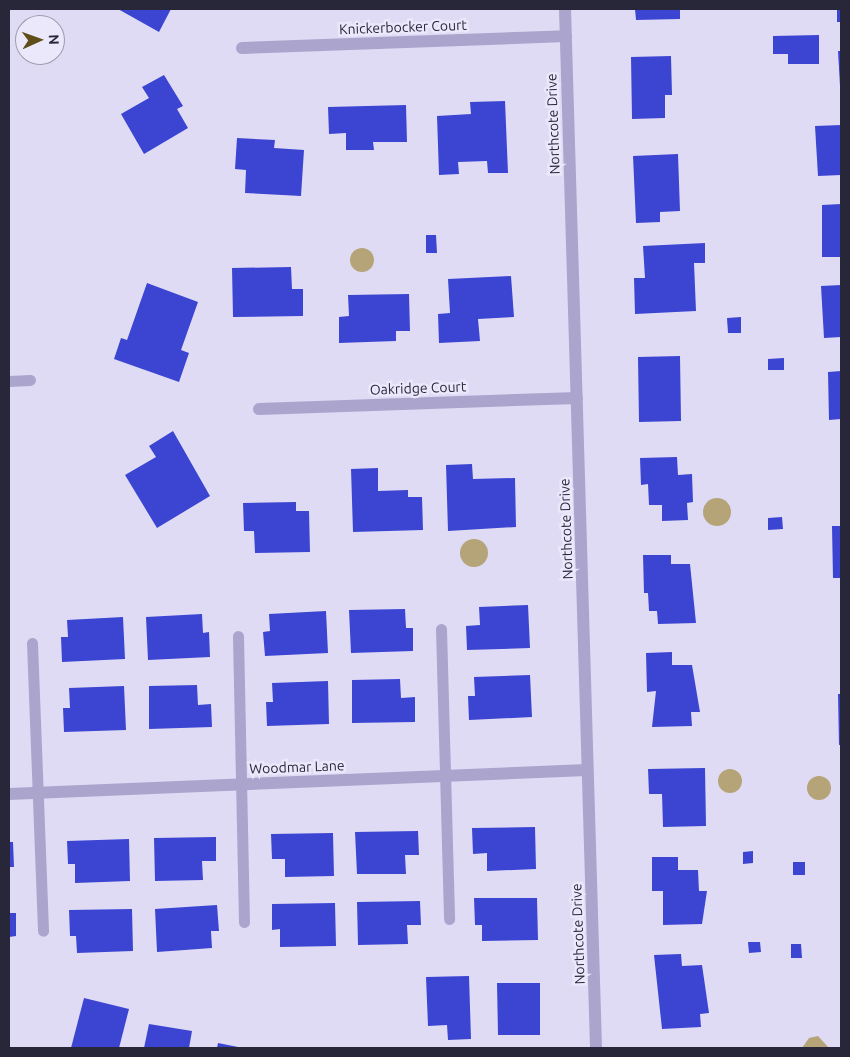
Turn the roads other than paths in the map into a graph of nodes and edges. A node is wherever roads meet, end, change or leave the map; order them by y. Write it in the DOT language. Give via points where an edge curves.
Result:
graph roads {
  1 [pos="565,9"];
  2 [pos="566,36"];
  3 [pos="242,48"];
  4 [pos="30,380"];
  5 [pos="9,381"];
  6 [pos="577,398"];
  7 [pos="259,409"];
  8 [pos="440,628"];
  9 [pos="238,636"];
  10 [pos="32,643"];
  11 [pos="587,770"];
  12 [pos="446,776"];
  13 [pos="242,785"];
  14 [pos="37,793"];
  15 [pos="9,794"];
  16 [pos="449,919"];
  17 [pos="244,922"];
  18 [pos="43,931"];
  19 [pos="596,1048"];
  1 -- 2 [label="street, Northcote Drive"];
  2 -- 3 [label="street, Knickerbocker Court"];
  2 -- 6 [label="street, Northcote Drive"];
  4 -- 5 [label="lane"];
  6 -- 7 [label="street, Oakridge Court"];
  6 -- 11 [label="street, Northcote Drive"];
  8 -- 12 [label="lane"];
  9 -- 13 [label="lane"];
  10 -- 14 [label="lane"];
  11 -- 12 [label="street, Woodmar Lane"];
  11 -- 19 [label="street, Northcote Drive"];
  12 -- 13 [label="street, Woodmar Lane"];
  12 -- 16 [label="lane"];
  13 -- 14 [label="street, Woodmar Lane"];
  13 -- 17 [label="lane"];
  14 -- 15 [label="street, Woodmar Lane"];
  14 -- 18 [label="lane"];
}
